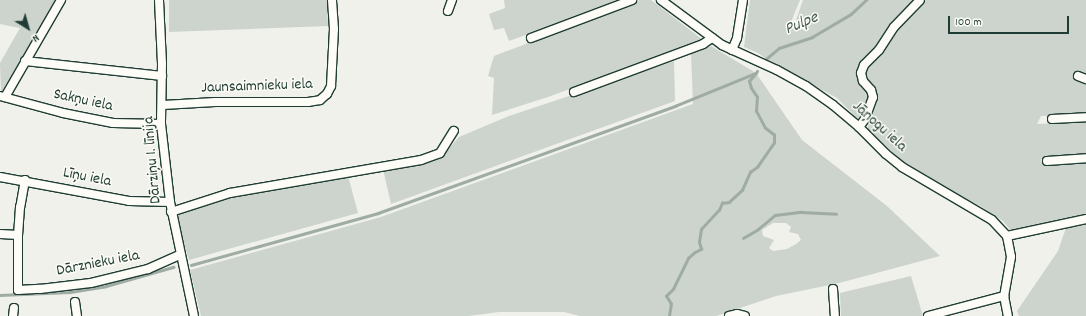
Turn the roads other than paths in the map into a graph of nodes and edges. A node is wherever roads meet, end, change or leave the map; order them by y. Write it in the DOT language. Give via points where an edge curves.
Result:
graph roads {
  1 [pos="60,0"];
  2 [pos="159,0"];
  3 [pos="332,0"];
  4 [pos="452,0"];
  5 [pos="632,0"];
  6 [pos="662,0"];
  7 [pos="743,0"];
  8 [pos="920,0"];
  9 [pos="448,11"];
  10 [pos="530,38"];
  11 [pos="712,38"];
  12 [pos="732,50"];
  13 [pos="25,61"];
  14 [pos="162,76"];
  15 [pos="574,92"];
  16 [pos="2,97"];
  17 [pos="163,105"];
  18 [pos="1086,117"];
  19 [pos="1052,118"];
  20 [pos="161,124"];
  21 [pos="859,127"];
  22 [pos="454,131"];
  23 [pos="1086,158"];
  24 [pos="1047,161"];
  25 [pos="0,177"];
  26 [pos="24,180"];
  27 [pos="170,202"];
  28 [pos="171,212"];
  29 [pos="1086,219"];
  30 [pos="0,234"];
  31 [pos="18,235"];
  32 [pos="1007,236"];
  33 [pos="180,254"];
  34 [pos="833,289"];
  35 [pos="1004,296"];
  36 [pos="75,302"];
  37 [pos="744,315"];
  38 [pos="77,316"];
  39 [pos="194,316"];
  40 [pos="730,316"];
  41 [pos="835,316"];
  42 [pos="928,316"];
  43 [pos="1008,316"];
  1 -- 13 [label="street"];
  2 -- 14 [label="street, Dārziņu 1. līnija"];
  3 -- 17 [label="street, Jaunsaimnieku iela" via="332,86 320,100"];
  4 -- 9 [label="street"];
  5 -- 10 [label="street"];
  6 -- 11 [label="street, Jāņogu iela"];
  7 -- 12 [label="street" via="737,38"];
  8 -- 21 [label="street" via="894,27 879,50 864,65 861,73 863,81 871,90 873,97 866,119"];
  11 -- 12 [label="street, Jāņogu iela"];
  11 -- 15 [label="street" via="703,44"];
  12 -- 21 [label="street, Jāņogu iela" via="796,81 833,105"];
  13 -- 14 [label="street"];
  13 -- 16 [label="street"];
  14 -- 17 [label="street, Dārziņu 1. līnija"];
  16 -- 20 [label="street, Sakņu iela" via="113,122"];
  17 -- 20 [label="street, Dārziņu 1. līnija"];
  18 -- 19 [label="street"];
  20 -- 27 [label="street, Dārziņu 1. līnija"];
  21 -- 32 [label="street, Jāņogu iela" via="902,167 992,220"];
  22 -- 28 [label="street" via="440,153 420,160 230,193"];
  23 -- 24 [label="street"];
  25 -- 26 [label="street, Līņu iela"];
  26 -- 27 [label="street, Līņu iela" via="129,201"];
  26 -- 31 [label="street"];
  27 -- 28 [label="street, Dārziņu 1. līnija"];
  28 -- 33 [label="street, Dārziņu 1. līnija"];
  29 -- 32 [label="street"];
  30 -- 31 [label="street"];
  31 -- 33 [label="street, Dārznieku iela" via="18,290 91,283 148,269"];
  32 -- 35 [label="street" via="1010,256"];
  33 -- 39 [label="street, Dārziņu 1. līnija"];
  34 -- 41 [label="street"];
  35 -- 42 [label="street"];
  35 -- 43 [label="street"];
  36 -- 38 [label="street"];
  37 -- 40 [label="street"];
}
